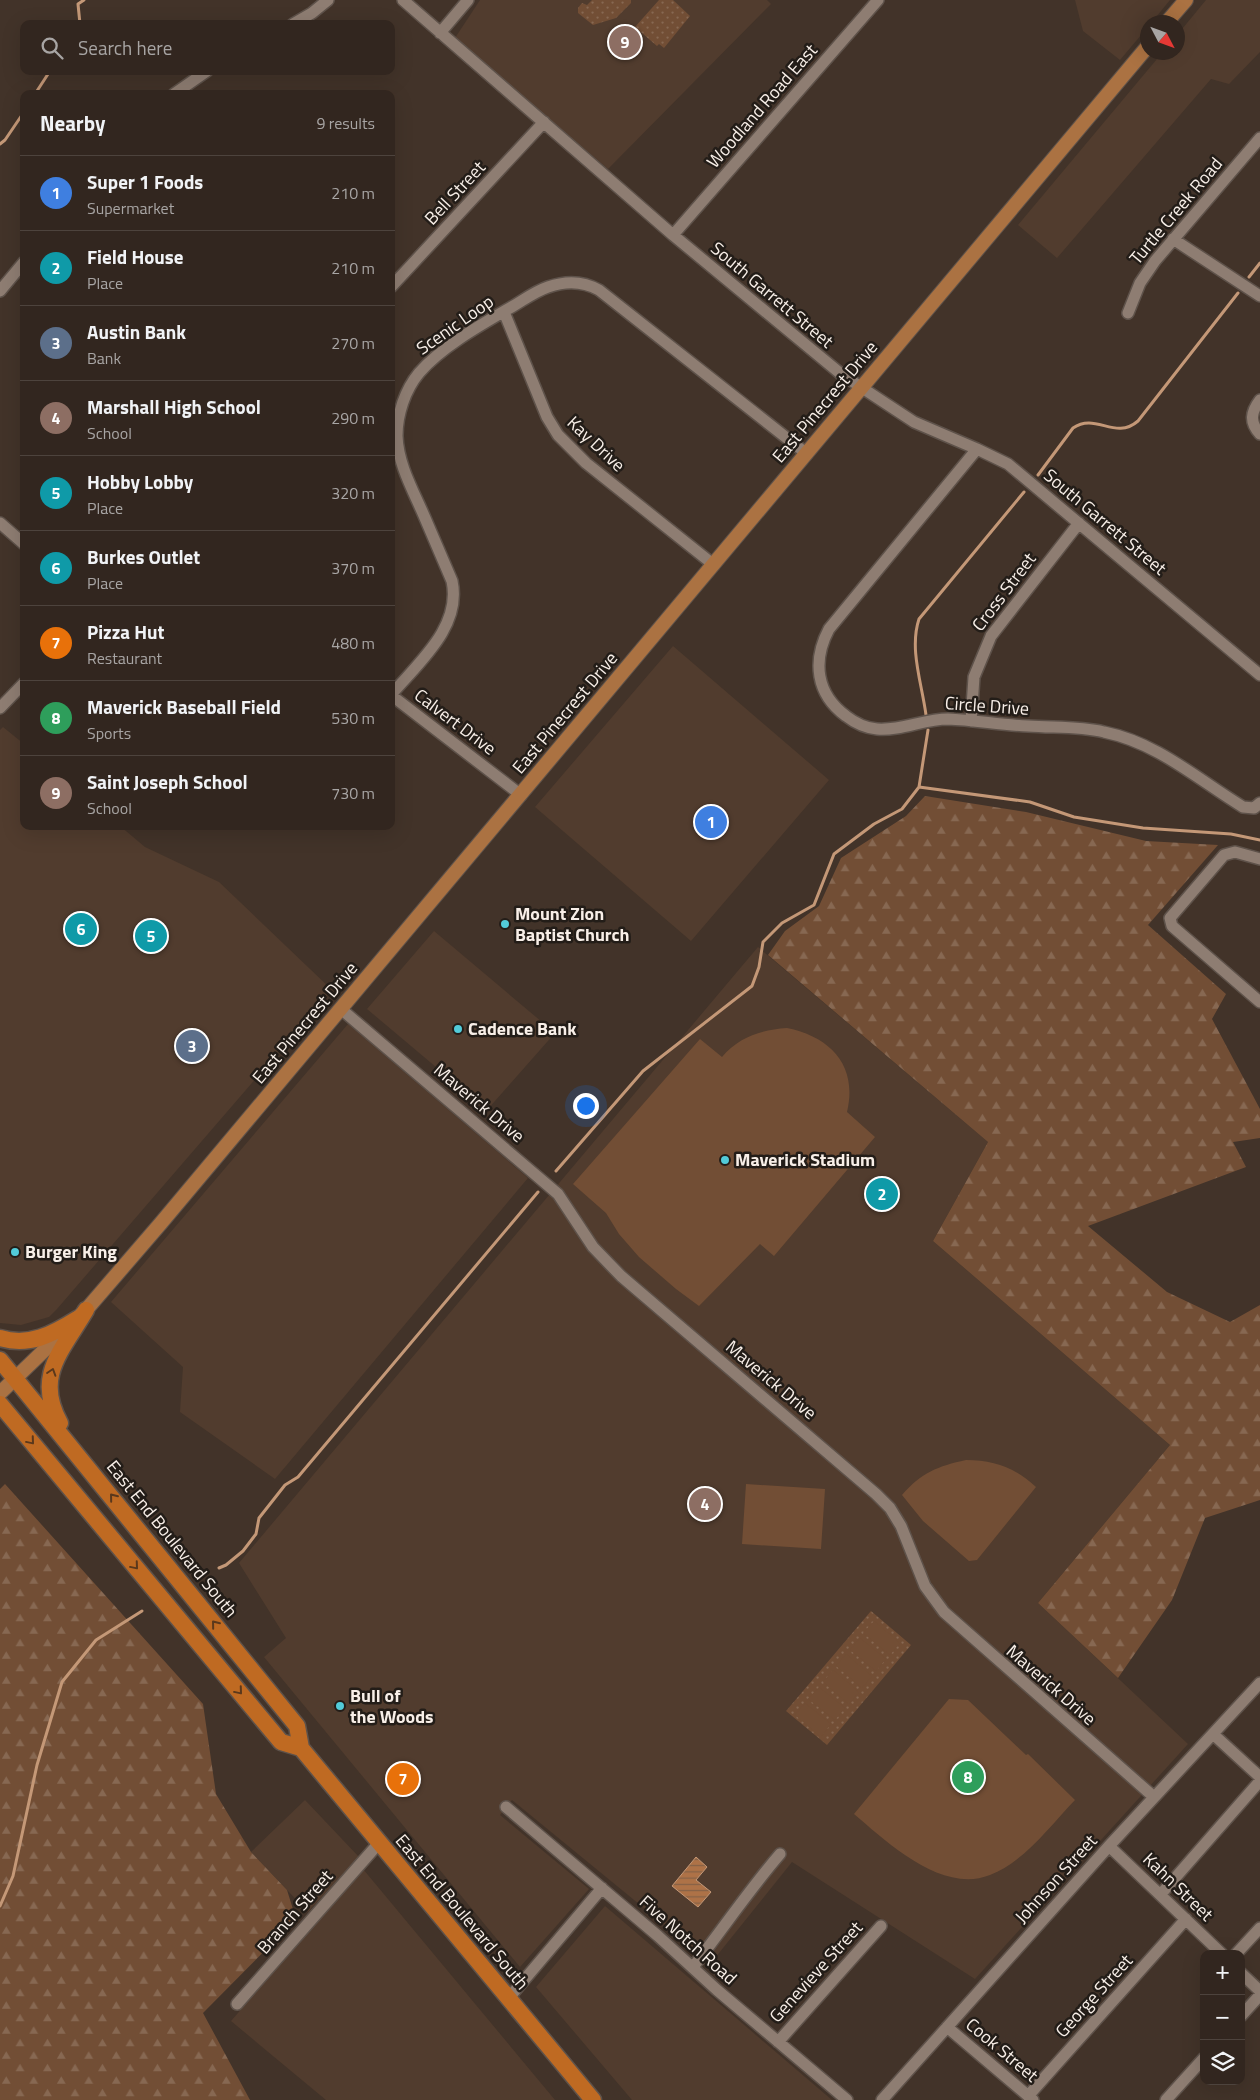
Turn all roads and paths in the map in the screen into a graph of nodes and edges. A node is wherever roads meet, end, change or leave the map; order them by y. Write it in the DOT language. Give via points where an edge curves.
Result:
graph roads {
  1 [pos="328,0"];
  2 [pos="403,0"];
  3 [pos="468,0"];
  4 [pos="878,0"];
  5 [pos="1186,0"];
  6 [pos="1173,15"];
  7 [pos="300,20"];
  8 [pos="440,33"];
  9 [pos="1140,56"];
  10 [pos="202,75"];
  11 [pos="183,90"];
  12 [pos="544,122"];
  13 [pos="1260,138"];
  14 [pos="673,235"];
  15 [pos="1173,239"];
  16 [pos="20,267"];
  17 [pos="395,284"];
  18 [pos="0,291"];
  19 [pos="1260,296"];
  20 [pos="504,312"];
  21 [pos="1128,313"];
  22 [pos="862,388"];
  23 [pos="1260,400"];
  24 [pos="1260,434"];
  25 [pos="977,449"];
  26 [pos="807,454"];
  27 [pos="0,523"];
  28 [pos="1079,523"];
  29 [pos="20,540"];
  30 [pos="714,565"];
  31 [pos="1260,674"];
  32 [pos="20,686"];
  33 [pos="395,690"];
  34 [pos="395,698"];
  35 [pos="2,701"];
  36 [pos="971,721"];
  37 [pos="522,795"];
  38 [pos="1260,803"];
  39 [pos="1260,859"];
  40 [pos="1260,1002"];
  41 [pos="341,1009"];
  42 [pos="82,1314"];
  43 [pos="0,1338"];
  44 [pos="0,1360"];
  45 [pos="16,1380"];
  46 [pos="0,1393"];
  47 [pos="0,1404"];
  48 [pos="74,1450"];
  49 [pos="1260,1683"];
  50 [pos="1213,1734"];
  51 [pos="301,1748"];
  52 [pos="1260,1777"];
  53 [pos="1260,1781"];
  54 [pos="1154,1797"];
  55 [pos="506,1807"];
  56 [pos="379,1843"];
  57 [pos="1109,1846"];
  58 [pos="780,1854"];
  59 [pos="602,1888"];
  60 [pos="1161,1894"];
  61 [pos="1186,1919"];
  62 [pos="881,1926"];
  63 [pos="1260,1928"];
  64 [pos="1218,1950"];
  65 [pos="1240,1950"];
  66 [pos="693,1967"];
  67 [pos="1245,1976"];
  68 [pos="1260,1993"];
  69 [pos="508,1999"];
  70 [pos="237,2004"];
  71 [pos="1245,2011"];
  72 [pos="947,2027"];
  73 [pos="778,2042"];
  74 [pos="1200,2062"];
  75 [pos="1031,2098"];
  76 [pos="593,2100"];
  77 [pos="846,2100"];
  78 [pos="882,2100"];
  79 [pos="1166,2100"];
  1 -- 7 [label="street"];
  2 -- 8 [label="street, South Garrett Street"];
  3 -- 8 [label="street"];
  4 -- 14 [label="street, Woodland Road East"];
  5 -- 6 [label="main road"];
  8 -- 12 [label="street, South Garrett Street"];
  9 -- 22 [label="main road, East Pinecrest Drive"];
  10 -- 11 [label="street"];
  12 -- 14 [label="street, South Garrett Street"];
  12 -- 17 [label="street, Bell Street"];
  13 -- 15 [label="street, Turtle Creek Road"];
  14 -- 22 [label="street, South Garrett Street"];
  15 -- 19 [label="street"];
  15 -- 21 [label="street, Turtle Creek Road" via="1146,274"];
  16 -- 18 [label="street"];
  20 -- 26 [label="street, Scenic Loop" via="548,287 577,283 590,286"];
  20 -- 30 [label="street, Kay Drive" via="547,417 558,435 586,463"];
  20 -- 33 [label="street, Scenic Loop" via="426,365 413,382 401,409 397,436 399,454 452,581 454,593 452,612 443,631"];
  22 -- 25 [label="street, South Garrett Street" via="914,422"];
  22 -- 26 [label="main road, East Pinecrest Drive"];
  23 -- 24 [label="street" via="1251,418"];
  25 -- 28 [label="street, South Garrett Street" via="1008,464"];
  25 -- 36 [label="street, Circle Drive" via="835,620 824,638 818,663 820,682 830,702 860,725 886,729 938,720"];
  26 -- 30 [label="main road, East Pinecrest Drive"];
  27 -- 29 [label="street"];
  28 -- 31 [label="street, South Garrett Street"];
  28 -- 36 [label="street, Cross Street" via="990,636 974,677"];
  30 -- 37 [label="main road, East Pinecrest Drive"];
  32 -- 35 [label="street"];
  34 -- 37 [label="street, Calvert Drive"];
  36 -- 38 [label="street, Circle Drive" via="1080,728 1124,738 1155,749 1243,807 1254,808"];
  37 -- 41 [label="main road, East Pinecrest Drive"];
  39 -- 40 [label="street" via="1235,852 1224,855 1170,918 1172,926"];
  41 -- 42 [label="main road, East Pinecrest Drive"];
  41 -- 54 [label="street, Maverick Drive" via="558,1194 593,1246 621,1276 876,1494 901,1526 925,1586 944,1612"];
  42 -- 43 [label="highway" via="54,1332 30,1341 14,1342"];
  42 -- 45 [label="main road, East Pinecrest Drive"];
  48 -- 42 [label="highway, one-way" via="53,1411 49,1384 55,1362"];
  44 -- 45 [label="highway, East End Boulevard South"];
  45 -- 46 [label="main road, East Pinecrest Drive"];
  45 -- 48 [label="highway, East End Boulevard South"];
  47 -- 51 [label="highway, East End Boulevard South, one-way" via="281,1742"];
  51 -- 48 [label="highway, East End Boulevard South, one-way" via="297,1726"];
  49 -- 50 [label="street, Johnson Street"];
  50 -- 52 [label="street"];
  50 -- 54 [label="street, Johnson Street"];
  51 -- 56 [label="highway, East End Boulevard South"];
  53 -- 60 [label="street"];
  54 -- 57 [label="street, Johnson Street"];
  55 -- 59 [label="street, Five Notch Road"];
  56 -- 69 [label="highway, East End Boulevard South"];
  56 -- 70 [label="street, Branch Street"];
  57 -- 60 [label="street, Kahn Street"];
  57 -- 72 [label="street, Johnson Street"];
  58 -- 66 [label="street"];
  59 -- 66 [label="street, Five Notch Road"];
  59 -- 69 [label="street"];
  60 -- 61 [label="street, Kahn Street"];
  61 -- 64 [label="street, Kahn Street"];
  61 -- 75 [label="street, George Street"];
  62 -- 73 [label="street, Genevieve Street"];
  63 -- 65 [label="street"];
  66 -- 73 [label="street, Five Notch Road"];
  67 -- 68 [label="street"];
  68 -- 71 [label="street"];
  69 -- 76 [label="highway, East End Boulevard South"];
  72 -- 75 [label="street, Cook Street"];
  72 -- 78 [label="street, Johnson Street"];
  73 -- 77 [label="street, Five Notch Road"];
  74 -- 79 [label="street"];
}
